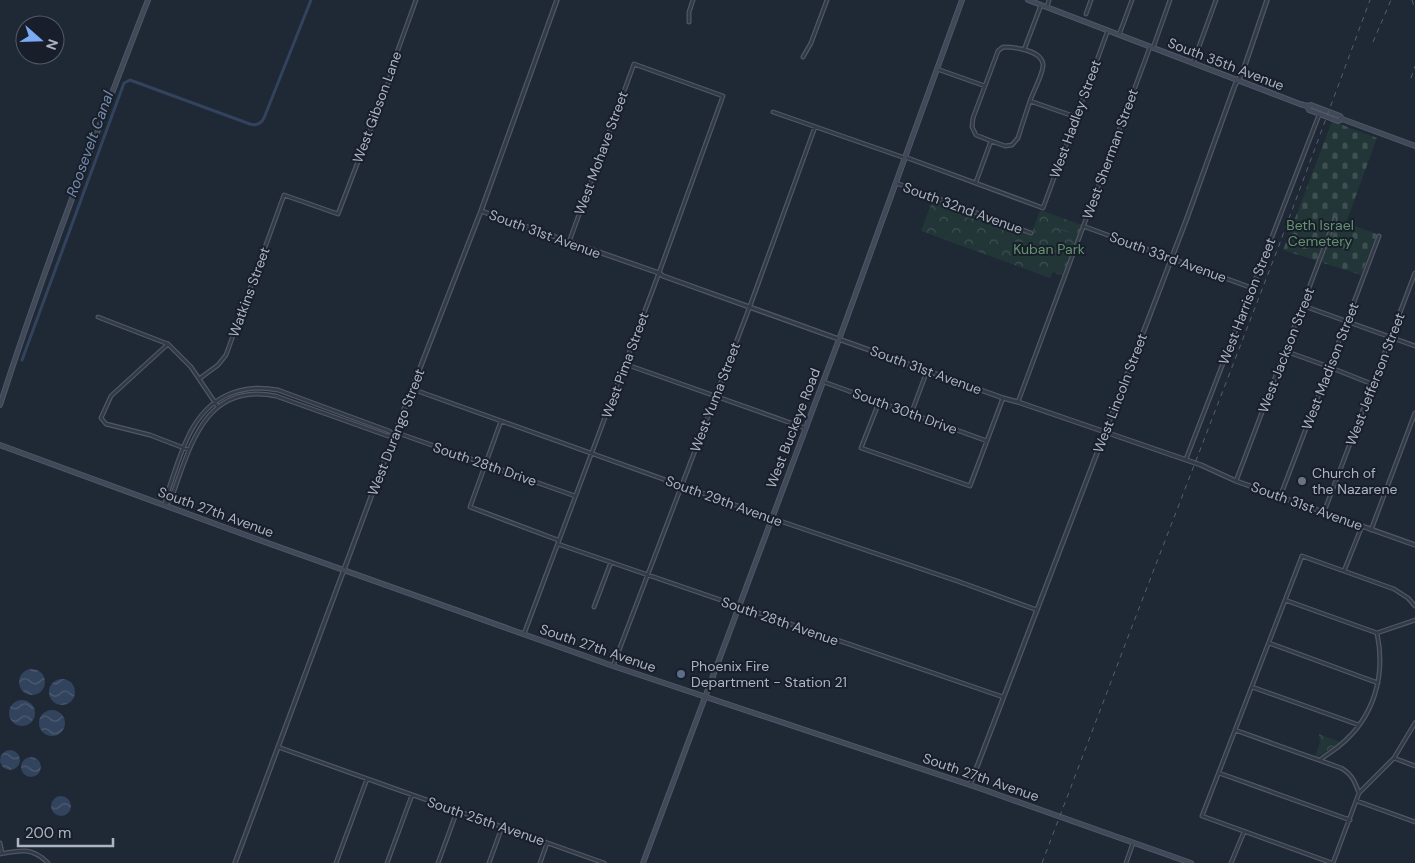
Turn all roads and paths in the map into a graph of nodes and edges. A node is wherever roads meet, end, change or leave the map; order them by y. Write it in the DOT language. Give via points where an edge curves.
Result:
graph roads {
  1 [pos="148,0"];
  2 [pos="416,0"];
  3 [pos="557,0"];
  4 [pos="693,0"];
  5 [pos="827,0"];
  6 [pos="962,0"];
  7 [pos="1028,0"];
  8 [pos="1049,0"];
  9 [pos="1091,0"];
  10 [pos="1132,0"];
  11 [pos="1170,0"];
  12 [pos="1216,0"];
  13 [pos="1267,0"];
  14 [pos="1040,5"];
  15 [pos="1047,7"];
  16 [pos="1086,14"];
  17 [pos="689,22"];
  18 [pos="1108,30"];
  19 [pos="1119,35"];
  20 [pos="1152,48"];
  21 [pos="1024,50"];
  22 [pos="803,57"];
  23 [pos="1193,63"];
  24 [pos="634,64"];
  25 [pos="937,69"];
  26 [pos="1238,80"];
  27 [pos="985,86"];
  28 [pos="1030,101"];
  29 [pos="1307,106"];
  30 [pos="773,112"];
  31 [pos="1319,114"];
  32 [pos="1076,117"];
  33 [pos="1342,119"];
  34 [pos="815,127"];
  35 [pos="991,141"];
  36 [pos="1415,146"];
  37 [pos="905,158"];
  38 [pos="976,182"];
  39 [pos="896,183"];
  40 [pos="284,194"];
  41 [pos="481,210"];
  42 [pos="1335,220"];
  43 [pos="1084,226"];
  44 [pos="1031,233"];
  45 [pos="1379,236"];
  46 [pos="569,242"];
  47 [pos="1171,257"];
  48 [pos="659,273"];
  49 [pos="1415,273"];
  50 [pos="1252,288"];
  51 [pos="750,306"];
  52 [pos="1303,306"];
  53 [pos="98,317"];
  54 [pos="1347,322"];
  55 [pos="1390,337"];
  56 [pos="839,339"];
  57 [pos="168,344"];
  58 [pos="1415,346"];
  59 [pos="1285,351"];
  60 [pos="625,364"];
  61 [pos="1329,368"];
  62 [pos="927,370"];
  63 [pos="199,378"];
  64 [pos="823,382"];
  65 [pos="1372,384"];
  66 [pos="412,389"];
  67 [pos="715,396"];
  68 [pos="1003,398"];
  69 [pos="215,402"];
  70 [pos="879,402"];
  71 [pos="1018,402"];
  72 [pos="0,404"];
  73 [pos="218,407"];
  74 [pos="1415,413"];
  75 [pos="911,414"];
  76 [pos="502,421"];
  77 [pos="805,428"];
  78 [pos="1105,432"];
  79 [pos="395,433"];
  80 [pos="987,441"];
  81 [pos="0,444"];
  82 [pos="184,448"];
  83 [pos="189,450"];
  84 [pos="592,454"];
  85 [pos="1186,461"];
  86 [pos="486,464"];
  87 [pos="1236,481"];
  88 [pos="682,486"];
  89 [pos="576,496"];
  90 [pos="1280,497"];
  91 [pos="165,505"];
  92 [pos="1324,512"];
  93 [pos="772,518"];
  94 [pos="1362,526"];
  95 [pos="1371,530"];
  96 [pos="558,542"];
  97 [pos="1415,545"];
  98 [pos="611,562"];
  99 [pos="344,570"];
  100 [pos="1344,571"];
  101 [pos="648,575"];
  102 [pos="1285,600"];
  103 [pos="1415,606"];
  104 [pos="594,607"];
  105 [pos="738,607"];
  106 [pos="1037,610"];
  107 [pos="1415,620"];
  108 [pos="1378,633"];
  109 [pos="524,634"];
  110 [pos="1269,643"];
  111 [pos="613,666"];
  112 [pos="1378,683"];
  113 [pos="1252,686"];
  114 [pos="704,696"];
  115 [pos="1003,697"];
  116 [pos="1415,723"];
  117 [pos="1359,725"];
  118 [pos="1235,730"];
  119 [pos="278,747"];
  120 [pos="1394,758"];
  121 [pos="1320,760"];
  122 [pos="1415,766"];
  123 [pos="1219,773"];
  124 [pos="367,779"];
  125 [pos="970,785"];
  126 [pos="1359,793"];
  127 [pos="412,795"];
  128 [pos="1357,801"];
  129 [pos="457,811"];
  130 [pos="1350,820"];
  131 [pos="1415,822"];
  132 [pos="502,827"];
  133 [pos="1244,832"];
  134 [pos="1133,842"];
  135 [pos="0,843"];
  136 [pos="548,843"];
  137 [pos="1,854"];
  138 [pos="1176,858"];
  139 [pos="592,859"];
  140 [pos="48,863"];
  141 [pos="235,863"];
  142 [pos="336,863"];
  143 [pos="388,863"];
  144 [pos="438,863"];
  145 [pos="489,863"];
  146 [pos="540,863"];
  147 [pos="591,863"];
  148 [pos="604,863"];
  149 [pos="643,863"];
  150 [pos="1126,863"];
  151 [pos="1174,863"];
  152 [pos="1191,863"];
  153 [pos="1231,863"];
  154 [pos="1333,863"];
  1 -- 72 [label="main road" via="38,292"];
  2 -- 40 [label="street, West Gibson Lane" via="338,214"];
  3 -- 41 [label="street, West Durango Street"];
  4 -- 17 [label="street" via="688,12"];
  5 -- 22 [label="street"];
  6 -- 25 [label="main road, West Buckeye Road"];
  7 -- 14 [label="main road, South 35th Avenue"];
  8 -- 15 [label="street"];
  9 -- 16 [label="street"];
  10 -- 19 [label="street"];
  11 -- 20 [label="street, West Sherman Street"];
  12 -- 23 [label="street"];
  13 -- 26 [label="street, West Lincoln Street"];
  14 -- 15 [label="main road, South 35th Avenue"];
  14 -- 21 [label="street"];
  15 -- 18 [label="main road, South 35th Avenue"];
  18 -- 19 [label="main road, South 35th Avenue"];
  18 -- 32 [label="street, West Hadley Street"];
  19 -- 20 [label="main road, South 35th Avenue"];
  20 -- 23 [label="main road, South 35th Avenue"];
  20 -- 43 [label="street, West Sherman Street"];
  21 -- 27 [label="street" via="1003,47 998,51"];
  21 -- 28 [label="street" via="1039,56 1043,64"];
  23 -- 26 [label="main road, South 35th Avenue"];
  24 -- 46 [label="street, West Mohave Street"];
  24 -- 48 [label="street, West Pima Street" via="723,96"];
  25 -- 27 [label="street"];
  25 -- 37 [label="main road, West Buckeye Road"];
  26 -- 29 [label="main road, South 35th Avenue"];
  26 -- 47 [label="street, West Lincoln Street"];
  27 -- 35 [label="street" via="972,127 976,135"];
  28 -- 32 [label="street"];
  28 -- 35 [label="street" via="1018,138 1012,145"];
  29 -- 31 [label="main road"];
  29 -- 33 [label="main road, South 35th Avenue" via="1312,105"];
  30 -- 34 [label="street"];
  31 -- 33 [label="main road" via="1338,121"];
  31 -- 50 [label="street, West Harrison Street"];
  32 -- 38 [label="street, West Hadley Street" via="1043,208"];
  33 -- 36 [label="main road, South 35th Avenue"];
  34 -- 37 [label="street"];
  34 -- 51 [label="street, West Yuma Street"];
  35 -- 38 [label="street"];
  37 -- 38 [label="street"];
  37 -- 39 [label="main road, West Buckeye Road"];
  39 -- 44 [label="street, South 32nd Avenue"];
  39 -- 56 [label="main road, West Buckeye Road"];
  40 -- 63 [label="street, Watkins Street" via="226,355"];
  41 -- 46 [label="street, South 31st Avenue"];
  41 -- 66 [label="street, West Durango Street"];
  42 -- 52 [label="street, West Jackson Street"];
  43 -- 47 [label="street, South 33rd Avenue"];
  43 -- 71 [label="street, West Sherman Street"];
  45 -- 54 [label="street, West Madison Street"];
  46 -- 48 [label="street, South 31st Avenue"];
  47 -- 50 [label="street, South 33rd Avenue"];
  47 -- 78 [label="street, West Lincoln Street"];
  48 -- 51 [label="street, South 31st Avenue"];
  48 -- 60 [label="street, West Pima Street"];
  49 -- 55 [label="street, West Jefferson Street"];
  50 -- 85 [label="street, West Harrison Street"];
  51 -- 56 [label="street, South 31st Avenue"];
  51 -- 67 [label="street, West Yuma Street"];
  52 -- 54 [label="street"];
  52 -- 59 [label="street, West Jackson Street"];
  53 -- 57 [label="street"];
  54 -- 55 [label="street"];
  54 -- 61 [label="street, West Madison Street"];
  55 -- 58 [label="street"];
  55 -- 65 [label="street, West Jefferson Street"];
  56 -- 62 [label="street, South 31st Avenue"];
  56 -- 64 [label="main road, West Buckeye Road"];
  57 -- 63 [label="street"];
  57 -- 82 [label="street" via="111,396 101,418 106,424"];
  59 -- 61 [label="street"];
  59 -- 87 [label="street, West Jackson Street"];
  60 -- 67 [label="street"];
  60 -- 84 [label="street, West Pima Street"];
  61 -- 65 [label="street"];
  61 -- 90 [label="street, West Madison Street"];
  62 -- 68 [label="street, South 31st Avenue"];
  62 -- 75 [label="street"];
  63 -- 69 [label="street"];
  64 -- 70 [label="street, South 30th Drive"];
  64 -- 77 [label="main road, West Buckeye Road"];
  65 -- 92 [label="street, West Jefferson Street"];
  66 -- 76 [label="street, South 29th Avenue"];
  66 -- 79 [label="street, West Durango Street"];
  67 -- 77 [label="street"];
  67 -- 88 [label="street, West Yuma Street"];
  68 -- 71 [label="street, South 31st Avenue"];
  68 -- 80 [label="street"];
  69 -- 73 [label="street"];
  69 -- 79 [label="street" via="249,388 268,388"];
  69 -- 82 [label="street" via="196,422"];
  70 -- 75 [label="street, South 30th Drive"];
  70 -- 80 [label="street" via="861,448 970,486"];
  71 -- 78 [label="street, South 31st Avenue"];
  73 -- 79 [label="street" via="244,396 271,395 386,436"];
  73 -- 83 [label="street" via="200,426"];
  74 -- 95 [label="street"];
  75 -- 80 [label="street, South 30th Drive"];
  76 -- 84 [label="street, South 29th Avenue"];
  76 -- 86 [label="street"];
  77 -- 93 [label="main road, West Buckeye Road"];
  78 -- 85 [label="street, South 31st Avenue"];
  78 -- 106 [label="street, West Lincoln Street"];
  79 -- 86 [label="street, South 28th Drive"];
  79 -- 99 [label="street, West Durango Street"];
  81 -- 91 [label="main road, South 27th Avenue"];
  82 -- 83 [label="street"];
  82 -- 91 [label="street"];
  83 -- 91 [label="street" via="171,499"];
  84 -- 88 [label="street, South 29th Avenue"];
  84 -- 89 [label="street, West Pima Street"];
  85 -- 87 [label="street, South 31st Avenue"];
  86 -- 89 [label="street, South 28th Drive"];
  86 -- 96 [label="street, South 28th Avenue" via="470,507"];
  87 -- 90 [label="street, South 31st Avenue"];
  88 -- 93 [label="street, South 29th Avenue"];
  88 -- 101 [label="street, West Yuma Street"];
  89 -- 96 [label="street, West Pima Street"];
  90 -- 92 [label="street, South 31st Avenue"];
  91 -- 99 [label="main road, South 27th Avenue"];
  92 -- 94 [label="street, South 31st Avenue"];
  93 -- 105 [label="main road, West Buckeye Road"];
  93 -- 106 [label="street, South 29th Avenue"];
  94 -- 95 [label="street, South 31st Avenue"];
  94 -- 100 [label="street"];
  95 -- 97 [label="street, South 31st Avenue"];
  96 -- 98 [label="street, South 28th Avenue"];
  96 -- 109 [label="street, West Pima Street"];
  98 -- 101 [label="street, South 28th Avenue"];
  98 -- 104 [label="street"];
  99 -- 109 [label="main road, South 27th Avenue"];
  99 -- 119 [label="street, West Durango Street"];
  100 -- 102 [label="street" via="1302,556"];
  100 -- 103 [label="street" via="1394,590"];
  101 -- 105 [label="street, South 28th Avenue"];
  101 -- 111 [label="street, West Yuma Street"];
  102 -- 108 [label="street"];
  102 -- 110 [label="street"];
  105 -- 114 [label="main road, West Buckeye Road"];
  105 -- 115 [label="street, South 28th Avenue"];
  106 -- 115 [label="street, West Lincoln Street"];
  107 -- 108 [label="street"];
  108 -- 112 [label="street" via="1381,664"];
  109 -- 111 [label="main road, South 27th Avenue"];
  110 -- 112 [label="street"];
  110 -- 113 [label="street"];
  111 -- 114 [label="main road, South 27th Avenue"];
  112 -- 117 [label="street" via="1372,705"];
  113 -- 117 [label="street"];
  113 -- 118 [label="street"];
  114 -- 125 [label="main road, South 27th Avenue"];
  114 -- 149 [label="main road, West Buckeye Road"];
  115 -- 125 [label="street, West Lincoln Street"];
  116 -- 120 [label="street"];
  117 -- 121 [label="street"];
  118 -- 121 [label="street"];
  118 -- 123 [label="street"];
  119 -- 124 [label="street, South 25th Avenue"];
  119 -- 141 [label="street, West Durango Street"];
  120 -- 122 [label="street"];
  120 -- 126 [label="street"];
  121 -- 126 [label="street" via="1347,771"];
  123 -- 130 [label="street"];
  123 -- 133 [label="street" via="1202,816"];
  124 -- 127 [label="street, South 25th Avenue"];
  124 -- 142 [label="street"];
  125 -- 134 [label="main road, South 27th Avenue"];
  126 -- 128 [label="street"];
  127 -- 129 [label="street, South 25th Avenue"];
  127 -- 143 [label="street"];
  128 -- 130 [label="street"];
  128 -- 131 [label="street"];
  129 -- 132 [label="street, South 25th Avenue"];
  129 -- 144 [label="street"];
  130 -- 154 [label="street"];
  132 -- 136 [label="street, South 25th Avenue"];
  132 -- 145 [label="street"];
  133 -- 153 [label="street"];
  133 -- 154 [label="street"];
  134 -- 138 [label="main road, South 27th Avenue"];
  134 -- 150 [label="street"];
  135 -- 137 [label="street"];
  136 -- 139 [label="street, South 25th Avenue"];
  136 -- 146 [label="street"];
  137 -- 140 [label="street" via="21,850 40,855"];
  138 -- 151 [label="street"];
  138 -- 152 [label="main road, South 27th Avenue"];
  139 -- 147 [label="street"];
  139 -- 148 [label="street, South 25th Avenue"];
}
